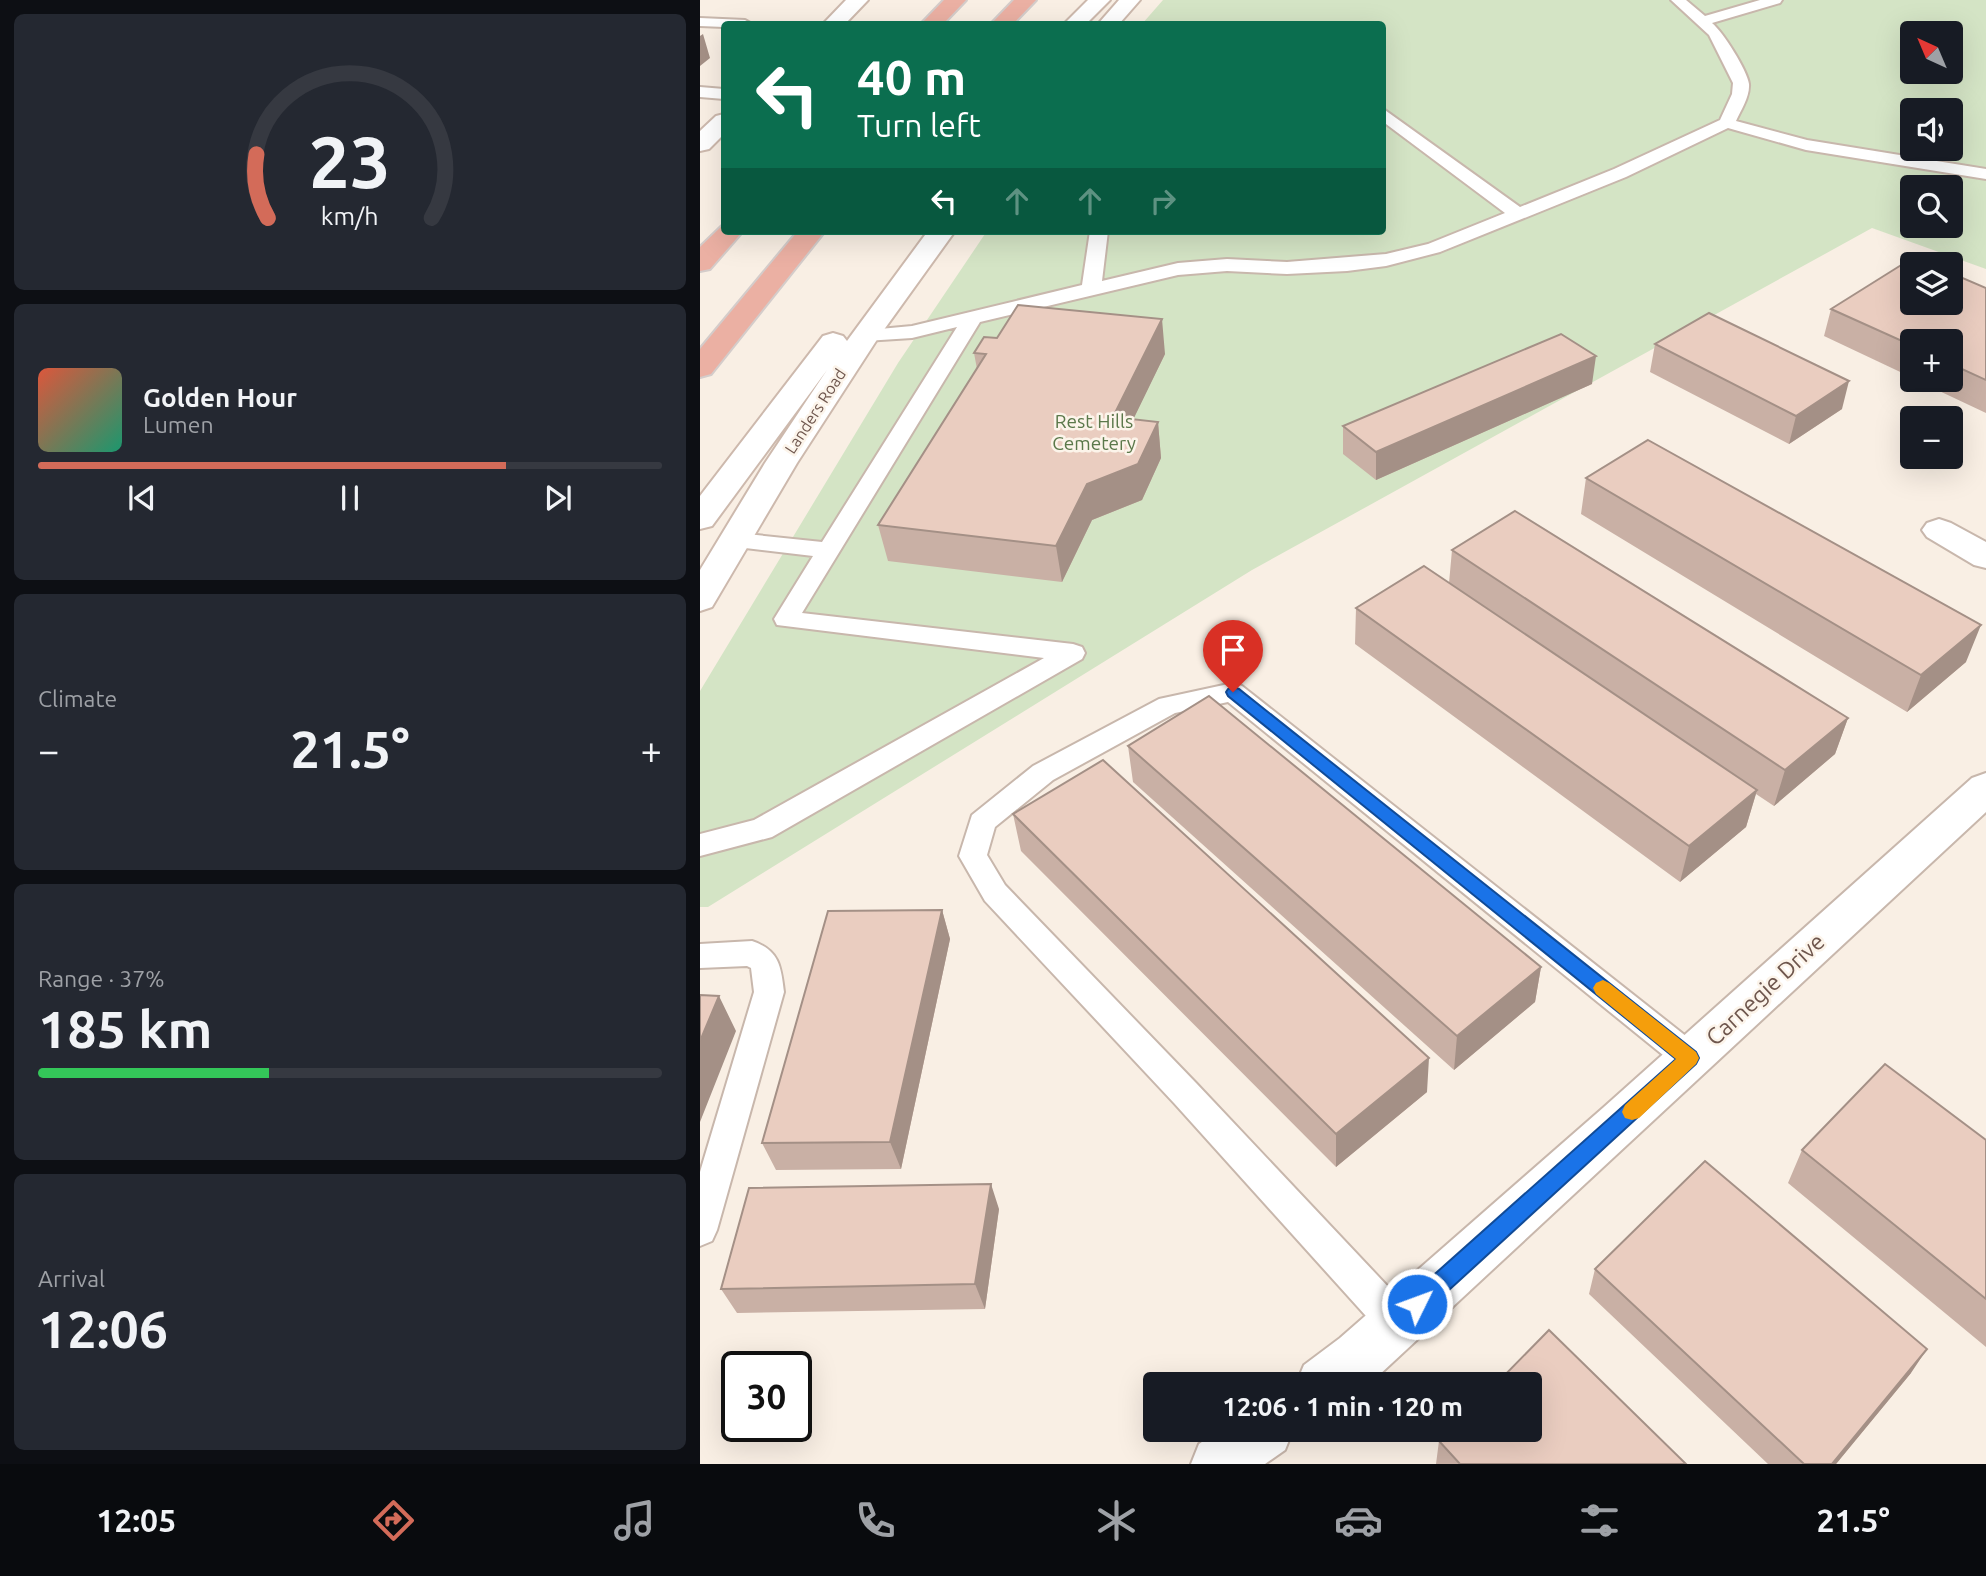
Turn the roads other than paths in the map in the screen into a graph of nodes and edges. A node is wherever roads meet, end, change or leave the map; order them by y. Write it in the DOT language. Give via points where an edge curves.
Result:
graph roads {
  1 [pos="858,0"];
  2 [pos="956,0"];
  3 [pos="1026,0"];
  4 [pos="1100,0"];
  5 [pos="1130,0"];
  6 [pos="1678,0"];
  7 [pos="1775,0"];
  8 [pos="836,21"];
  9 [pos="934,21"];
  10 [pos="1004,21"];
  11 [pos="1077,21"];
  12 [pos="1111,21"];
  13 [pos="1703,21"];
  14 [pos="700,22"];
  15 [pos="721,23"];
  16 [pos="700,92"];
  17 [pos="721,94"];
  18 [pos="1386,116"];
  19 [pos="1727,123"];
  20 [pos="721,124"];
  21 [pos="700,144"];
  22 [pos="1986,174"];
  23 [pos="1520,215"];
  24 [pos="726,235"];
  25 [pos="809,235"];
  26 [pos="913,235"];
  27 [pos="939,235"];
  28 [pos="1098,235"];
  29 [pos="700,263"];
  30 [pos="1091,289"];
  31 [pos="972,318"];
  32 [pos="865,335"];
  33 [pos="700,368"];
  34 [pos="700,519"];
  35 [pos="1939,530"];
  36 [pos="737,540"];
  37 [pos="829,550"];
  38 [pos="1986,556"];
  39 [pos="700,599"];
  40 [pos="1986,788"];
  41 [pos="700,845"];
  42 [pos="700,956"];
  43 [pos="1690,1058"];
  44 [pos="700,1230"];
  45 [pos="1396,1323"];
  46 [pos="1337,1372"];
  47 [pos="1249,1442"];
  48 [pos="1219,1464"];
  1 -- 8 [label="main road"];
  2 -- 9 [label="highway"];
  3 -- 10 [label="highway"];
  4 -- 11 [label="main road"];
  5 -- 12 [label="main road"];
  6 -- 13 [label="lane"];
  7 -- 13 [label="lane"];
  13 -- 19 [label="lane" via="1715,33 1741,83"];
  14 -- 15 [label="lane"];
  16 -- 17 [label="lane"];
  18 -- 23 [label="lane"];
  19 -- 22 [label="lane" via="1806,145"];
  19 -- 23 [label="lane"];
  20 -- 21 [label="main road"];
  23 -- 30 [label="lane" via="1434,248 1386,260 1323,267 1178,269"];
  24 -- 29 [label="highway"];
  25 -- 33 [label="highway"];
  26 -- 34 [label="main road"];
  27 -- 32 [label="main road, Landers Road"];
  28 -- 30 [label="lane"];
  30 -- 31 [label="lane"];
  31 -- 32 [label="lane" via="912,332"];
  31 -- 37 [label="lane"];
  32 -- 36 [label="main road, Landers Road"];
  35 -- 38 [label="main road"];
  36 -- 37 [label="lane"];
  36 -- 39 [label="main road, Landers Road"];
  37 -- 41 [label="lane" via="786,619 1073,653 762,830"];
  40 -- 43 [label="main road, Carnegie Drive"];
  42 -- 44 [label="lane" via="752,953 765,962 769,992"];
  43 -- 45 [label="main road, Carnegie Drive"];
  43 -- 45 [label="lane" via="1233,692 1168,705 1043,773 982,822 973,856 995,893"];
  45 -- 46 [label="main road, Carnegie Drive"];
  47 -- 48 [label="main road"];
}
